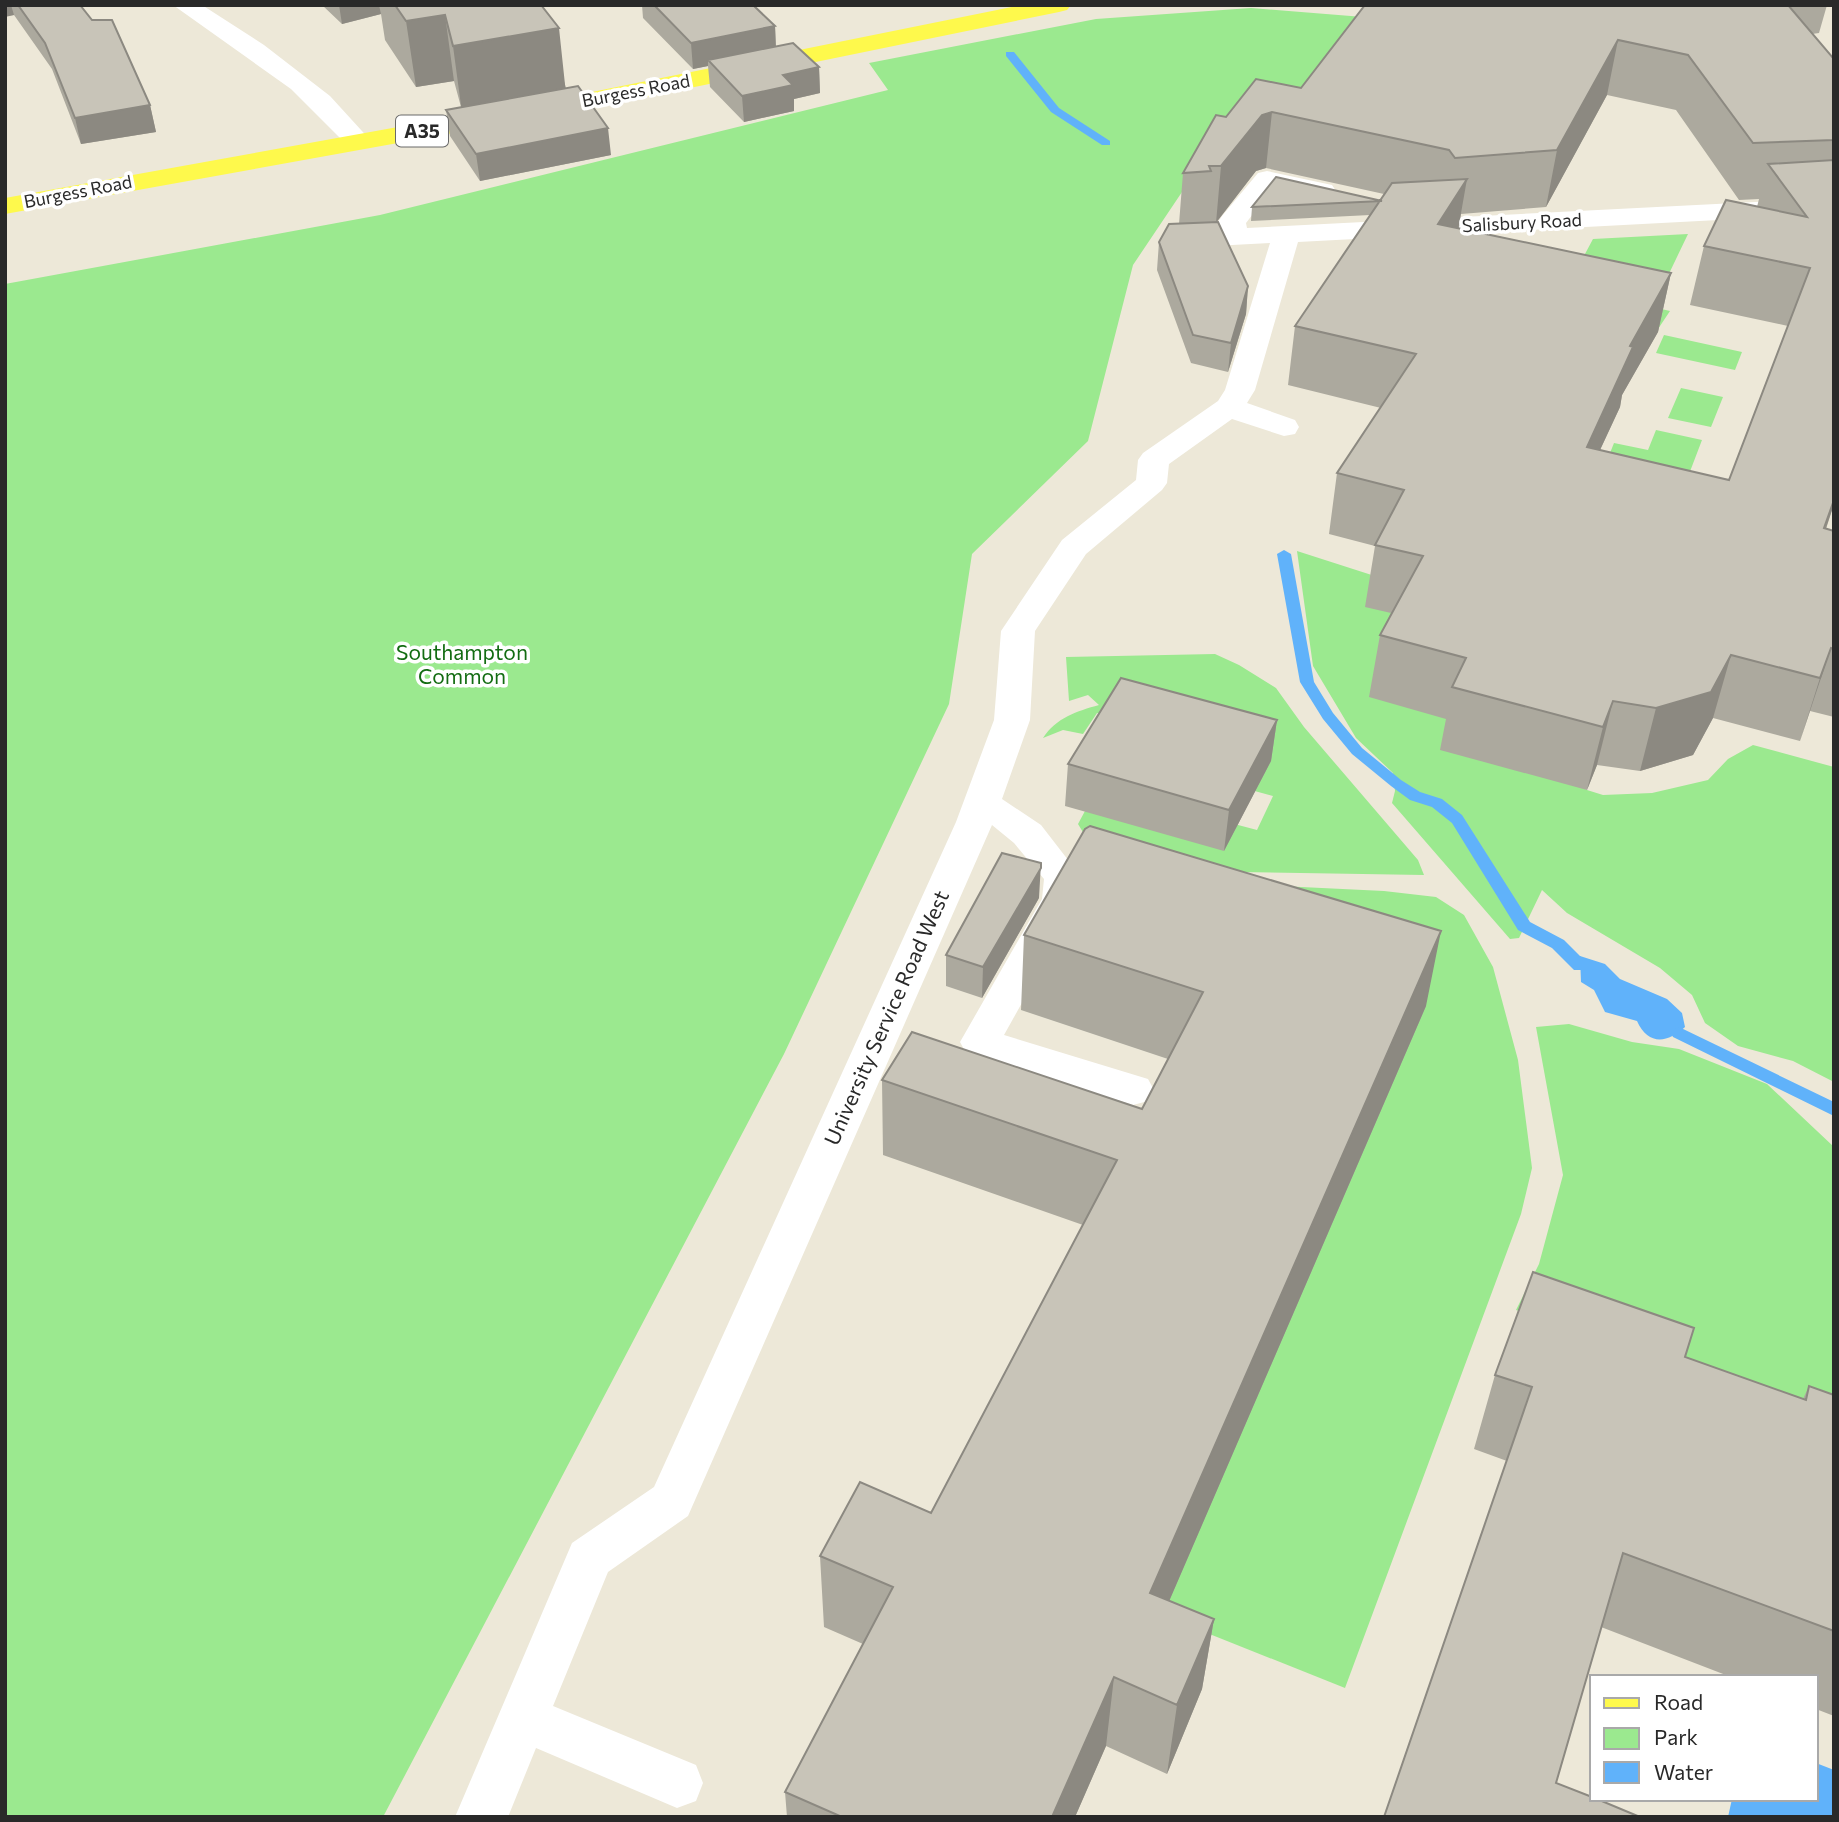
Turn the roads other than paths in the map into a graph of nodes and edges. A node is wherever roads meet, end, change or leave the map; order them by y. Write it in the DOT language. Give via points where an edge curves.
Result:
graph roads {
  1 [pos="186,5"];
  2 [pos="1059,5"];
  3 [pos="359,142"];
  4 [pos="1343,196"];
  5 [pos="1382,204"];
  6 [pos="5,206"];
  7 [pos="1834,206"];
  8 [pos="1468,226"];
  9 [pos="1286,236"];
  10 [pos="1236,238"];
  11 [pos="1168,241"];
  12 [pos="1229,407"];
  13 [pos="1284,427"];
  14 [pos="981,804"];
  15 [pos="1133,1090"];
  16 [pos="523,1718"];
  17 [pos="677,1783"];
  18 [pos="481,1817"];
  1 -- 3 [label="street" via="270,61 320,101"];
  2 -- 3 [label="main road, Burgess Road / A35" via="727,74"];
  3 -- 6 [label="main road, Burgess Road / A35"];
  4 -- 10 [label="street" via="1267,179 1232,222"];
  5 -- 8 [label="street"];
  7 -- 8 [label="street, Salisbury Road"];
  8 -- 9 [label="street, Salisbury Road"];
  9 -- 10 [label="street, Salisbury Road"];
  9 -- 12 [label="street, University Service Road West" via="1248,368"];
  10 -- 11 [label="street, Salisbury Road"];
  12 -- 13 [label="street"];
  12 -- 14 [label="street, University Service Road West" via="1153,460 1151,483 1074,547 1018,631 1012,720"];
  14 -- 15 [label="street" via="1005,813 1030,834 1063,878 1061,899 980,1042"];
  14 -- 16 [label="street, University Service Road West" via="671,1501 589,1558"];
  16 -- 17 [label="street"];
  16 -- 18 [label="street, University Service Road West"];
}
